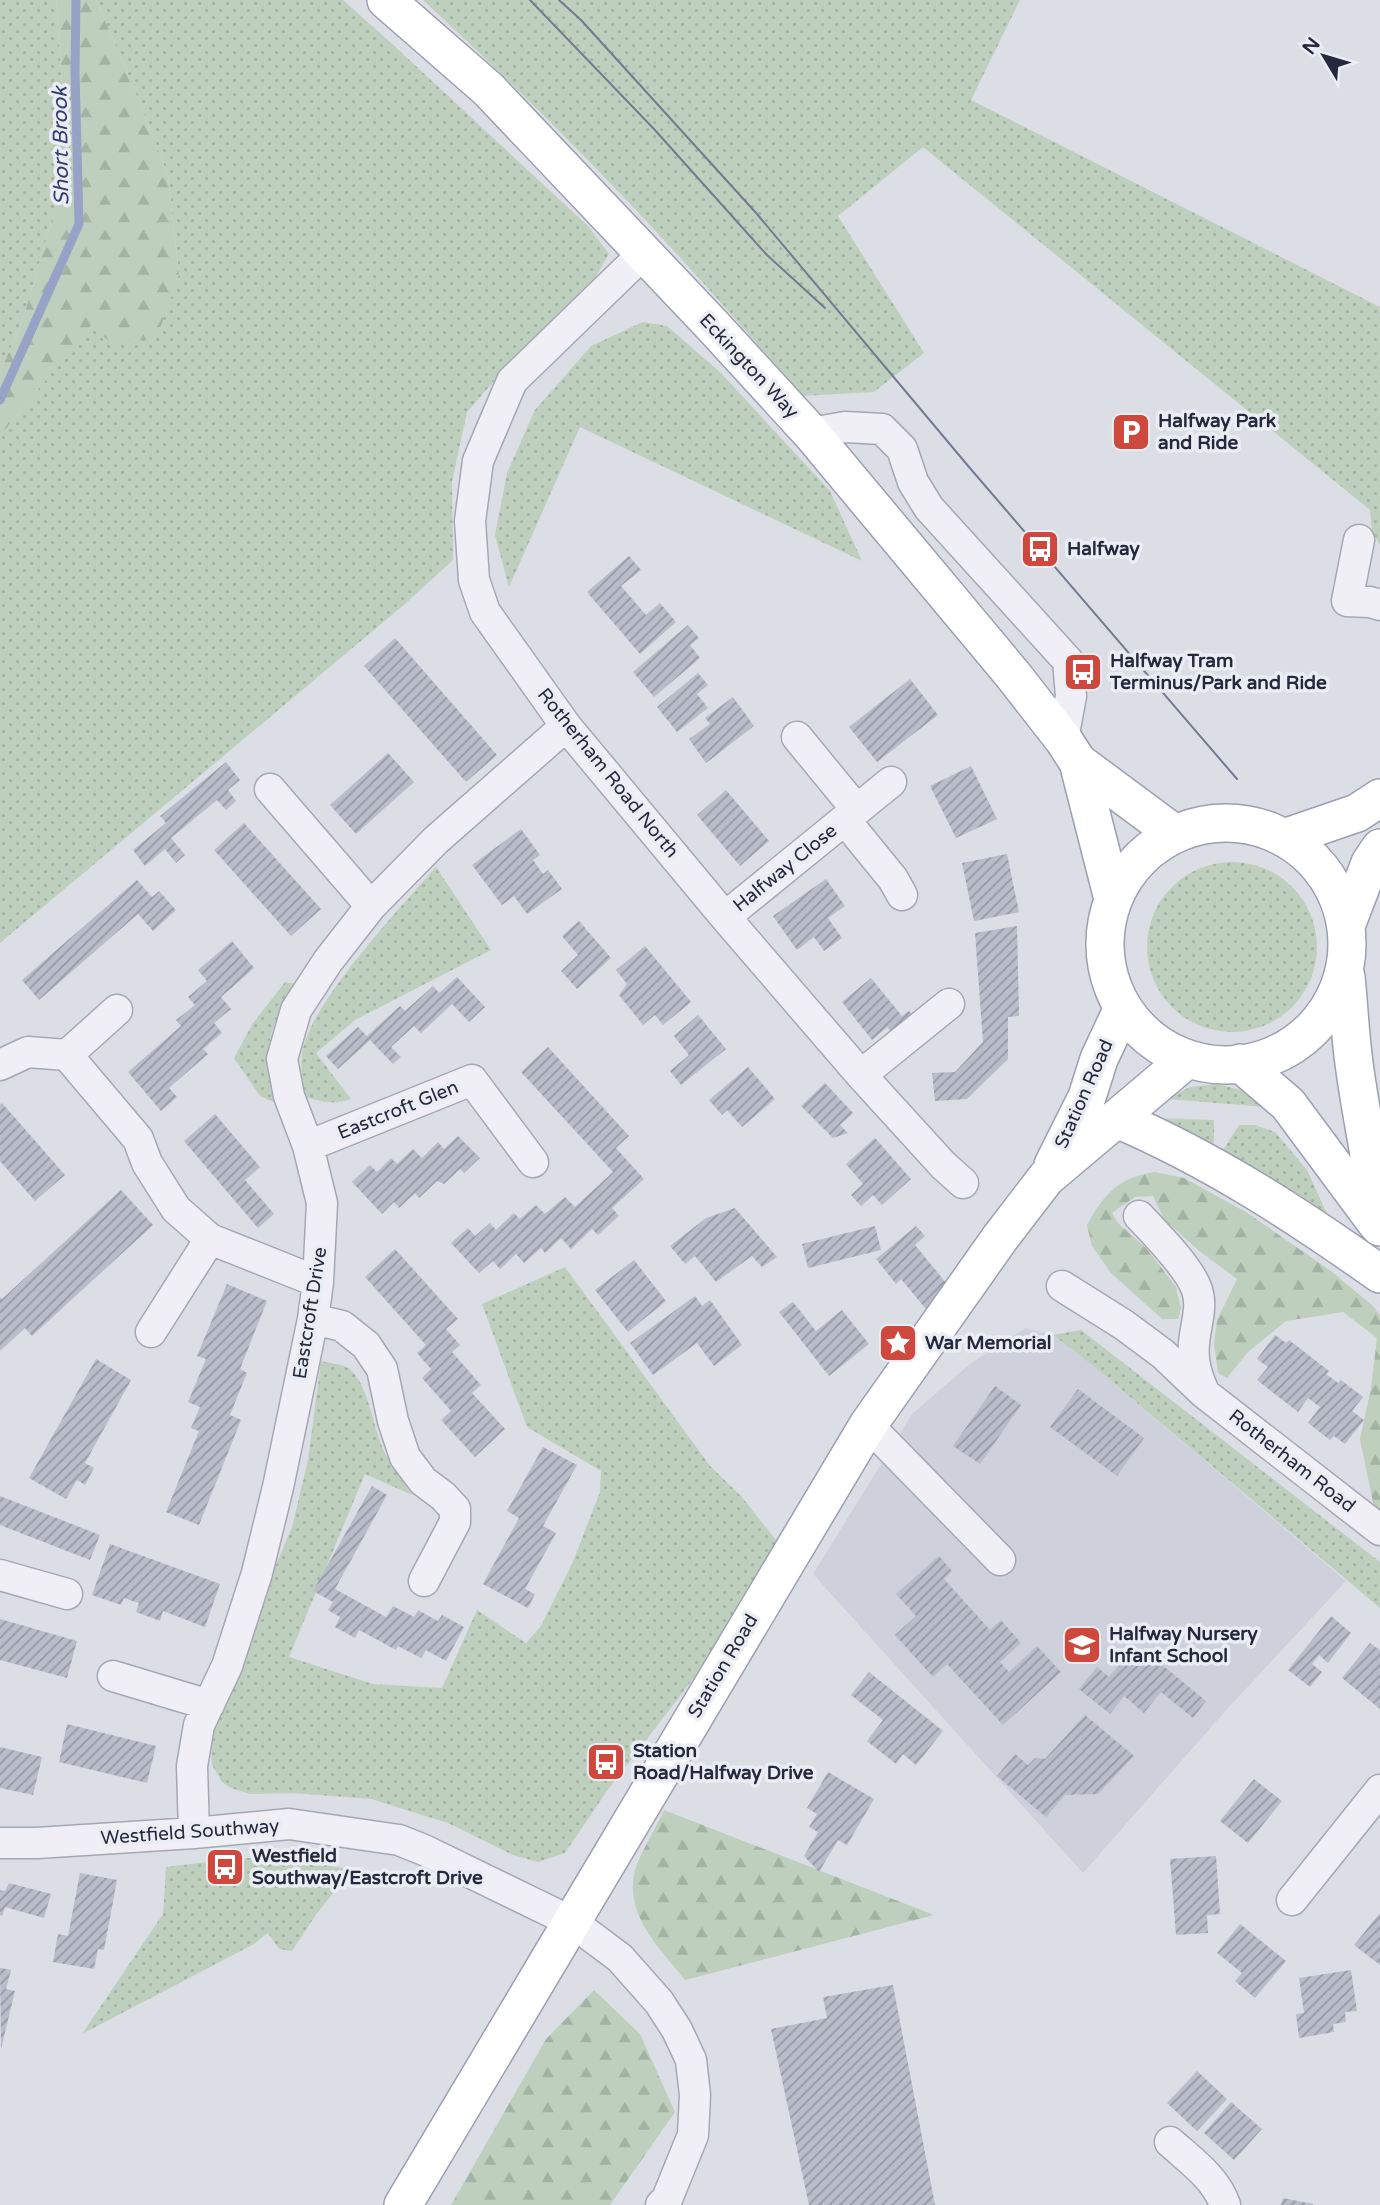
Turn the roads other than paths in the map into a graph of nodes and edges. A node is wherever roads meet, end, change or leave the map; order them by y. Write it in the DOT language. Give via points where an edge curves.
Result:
graph roads {
  1 [pos="386,0"];
  2 [pos="644,253"];
  3 [pos="811,433"];
  4 [pos="1380,563"];
  5 [pos="1380,605"];
  6 [pos="566,726"];
  7 [pos="797,737"];
  8 [pos="1070,750"];
  9 [pos="891,782"];
  10 [pos="271,789"];
  11 [pos="1380,797"];
  12 [pos="851,815"];
  13 [pos="1175,834"];
  14 [pos="1284,838"];
  15 [pos="1380,848"];
  16 [pos="902,895"];
  17 [pos="1113,899"];
  18 [pos="371,906"];
  19 [pos="725,917"];
  20 [pos="1346,926"];
  21 [pos="1346,977"];
  22 [pos="949,1004"];
  23 [pos="117,1010"];
  24 [pos="1122,1010"];
  25 [pos="67,1055"];
  26 [pos="1186,1060"];
  27 [pos="1240,1063"];
  28 [pos="0,1065"];
  29 [pos="861,1075"];
  30 [pos="1117,1118"];
  31 [pos="308,1146"];
  32 [pos="533,1161"];
  33 [pos="1046,1178"];
  34 [pos="963,1183"];
  35 [pos="1139,1216"];
  36 [pos="1380,1227"];
  37 [pos="210,1239"];
  38 [pos="1380,1274"];
  39 [pos="318,1283"];
  40 [pos="1062,1286"];
  41 [pos="313,1319"];
  42 [pos="151,1332"];
  43 [pos="1204,1393"];
  44 [pos="868,1425"];
  45 [pos="1380,1530"];
  46 [pos="1000,1560"];
  47 [pos="0,1575"];
  48 [pos="424,1581"];
  49 [pos="66,1594"];
  50 [pos="113,1676"];
  51 [pos="209,1705"];
  52 [pos="1380,1790"];
  53 [pos="194,1833"];
  54 [pos="0,1843"];
  55 [pos="1292,1900"];
  56 [pos="572,1922"];
  57 [pos="1170,2142"];
  58 [pos="403,2205"];
  59 [pos="661,2205"];
  60 [pos="1225,2205"];
  1 -- 2 [label="main road, Eckington Way" via="488,89"];
  2 -- 3 [label="main road, Eckington Way"];
  2 -- 6 [label="street, Rotherham Road North" via="512,382 478,461 470,521 474,580 485,611"];
  3 -- 8 [label="main road, Eckington Way"];
  3 -- 8 [label="street" via="845,427 882,429 902,449 913,482 929,508 1069,662"];
  4 -- 5 [label="street" via="1359,540 1347,601"];
  6 -- 18 [label="street, Eastcroft Drive" via="436,840"];
  6 -- 19 [label="street, Rotherham Road North"];
  7 -- 12 [label="street"];
  8 -- 13 [label="main road, Eckington Way"];
  8 -- 17 [label="main road, Eckington Way"];
  9 -- 12 [label="street, Halfway Close"];
  10 -- 18 [label="street"];
  11 -- 14 [label="main road" via="1357,813"];
  12 -- 16 [label="street, Halfway Close"];
  12 -- 19 [label="street, Halfway Close"];
  13 -- 14 [label="main road, Eckington Way" via="1213,823 1240,824"];
  13 -- 17 [label="main road, Eckington Way" via="1138,860"];
  14 -- 20 [label="main road, Eckington Way" via="1310,857 1327,878"];
  15 -- 20 [label="main road"];
  17 -- 24 [label="main road, Eckington Way" via="1106,920 1108,976"];
  18 -- 31 [label="street, Eastcroft Drive" via="296,1010 282,1059 289,1096"];
  19 -- 29 [label="street, Rotherham Road North"];
  20 -- 21 [label="main road, Eckington Way"];
  21 -- 27 [label="main road, Eckington Way" via="1326,1013 1299,1039 1273,1055"];
  21 -- 36 [label="main road" via="1353,1060"];
  22 -- 29 [label="street"];
  23 -- 25 [label="street"];
  24 -- 26 [label="main road, Eckington Way" via="1152,1043"];
  24 -- 33 [label="main road, Station Road" via="1087,1097"];
  25 -- 28 [label="street" via="28,1052"];
  25 -- 37 [label="street" via="138,1139 147,1163 176,1209"];
  26 -- 27 [label="main road, Eckington Way" via="1217,1066"];
  26 -- 30 [label="main road, Station Road"];
  27 -- 36 [label="main road" via="1287,1104"];
  29 -- 34 [label="street, Rotherham Road North"];
  30 -- 33 [label="main road, Station Road"];
  30 -- 38 [label="main road" via="1209,1163"];
  31 -- 32 [label="street, Eastcroft Glen" via="472,1080"];
  31 -- 39 [label="street, Eastcroft Drive" via="323,1203"];
  33 -- 44 [label="main road, Station Road"];
  35 -- 43 [label="street" via="1197,1289 1195,1372"];
  37 -- 39 [label="street"];
  37 -- 42 [label="street"];
  39 -- 41 [label="street, Eastcroft Drive"];
  40 -- 43 [label="street, Rotherham Road" via="1124,1325"];
  41 -- 48 [label="street" via="342,1326 366,1345 382,1370 405,1458 455,1509 455,1522"];
  41 -- 51 [label="street, Eastcroft Drive" via="257,1573 227,1666"];
  43 -- 45 [label="street, Rotherham Road"];
  44 -- 46 [label="street"];
  44 -- 56 [label="main road, Station Road"];
  47 -- 49 [label="street"];
  50 -- 51 [label="street"];
  51 -- 53 [label="street, Eastcroft Drive" via="199,1725 192,1766"];
  52 -- 55 [label="street"];
  53 -- 54 [label="street, Westfield Southway"];
  53 -- 56 [label="street, Westfield Southway" via="289,1824 399,1840"];
  56 -- 58 [label="main road, Station Road"];
  56 -- 59 [label="street, Westfield Southway" via="638,1976 677,2030 691,2060 693,2135"];
  57 -- 60 [label="street" via="1209,2177"];
}
